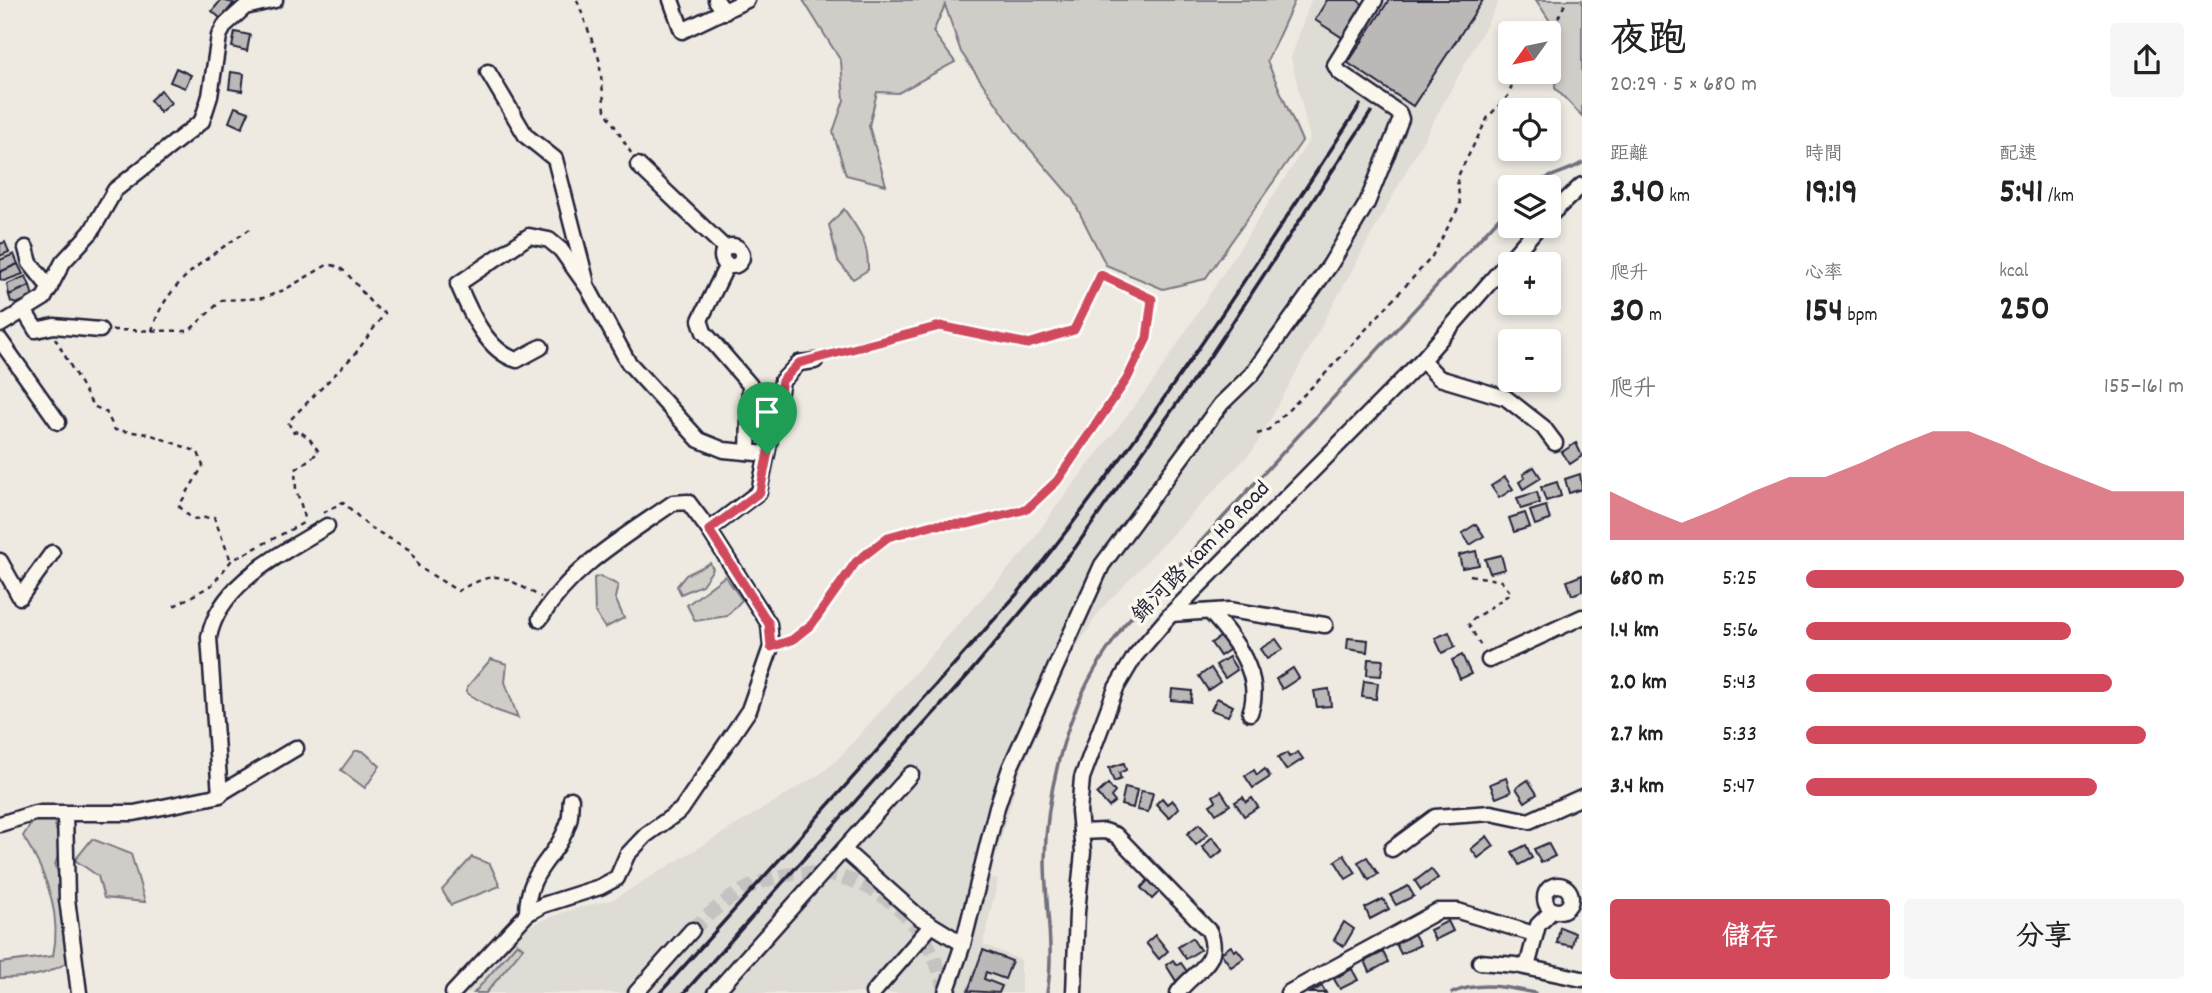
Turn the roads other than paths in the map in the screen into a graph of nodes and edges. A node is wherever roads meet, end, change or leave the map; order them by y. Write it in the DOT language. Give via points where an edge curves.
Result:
graph roads {
  1 [pos="275,0"];
  2 [pos="671,0"];
  3 [pos="747,0"];
  4 [pos="1375,0"];
  5 [pos="242,4"];
  6 [pos="721,6"];
  7 [pos="488,72"];
  8 [pos="638,165"];
  9 [pos="1582,185"];
  10 [pos="1561,205"];
  11 [pos="1529,238"];
  12 [pos="26,248"];
  13 [pos="50,288"];
  14 [pos="588,288"];
  15 [pos="24,312"];
  16 [pos="1,322"];
  17 [pos="100,330"];
  18 [pos="0,340"];
  19 [pos="541,347"];
  20 [pos="1422,360"];
  21 [pos="815,361"];
  22 [pos="58,422"];
  23 [pos="1555,443"];
  24 [pos="748,452"];
  25 [pos="767,454"];
  26 [pos="323,521"];
  27 [pos="709,530"];
  28 [pos="52,554"];
  29 [pos="0,561"];
  30 [pos="1210,612"];
  31 [pos="1171,614"];
  32 [pos="1582,617"];
  33 [pos="540,619"];
  34 [pos="1325,625"];
  35 [pos="1489,660"];
  36 [pos="1250,713"];
  37 [pos="296,748"];
  38 [pos="911,775"];
  39 [pos="220,795"];
  40 [pos="1582,797"];
  41 [pos="571,799"];
  42 [pos="65,813"];
  43 [pos="0,824"];
  44 [pos="1082,832"];
  45 [pos="1392,849"];
  46 [pos="844,850"];
  47 [pos="1576,887"];
  48 [pos="1575,909"];
  49 [pos="1553,910"];
  50 [pos="527,914"];
  51 [pos="931,926"];
  52 [pos="692,930"];
  53 [pos="1534,934"];
  54 [pos="963,944"];
  55 [pos="1480,962"];
  56 [pos="1527,967"];
  57 [pos="1582,979"];
  58 [pos="79,993"];
  59 [pos="453,993"];
  60 [pos="636,993"];
  61 [pos="715,993"];
  62 [pos="873,993"];
  63 [pos="946,993"];
  64 [pos="1074,993"];
  65 [pos="1178,993"];
  66 [pos="1288,993"];
  1 -- 5 [label="street"];
  2 -- 6 [label="street" via="682,32"];
  3 -- 6 [label="street"];
  4 -- 54 [label="street" via="1335,65 1401,118 1367,203 1330,265 1252,374 1221,404 1102,565 1010,768"];
  5 -- 13 [label="street" via="220,31 202,121 115,190 91,232 62,262"];
  7 -- 14 [label="street" via="526,136 555,159"];
  8 -- 24 [label="street" via="725,248 722,254 727,265 700,320 704,332 750,385"];
  9 -- 10 [label="street"];
  11 -- 20 [label="street, 錦河路 Kam Ho Road"];
  12 -- 13 [label="street" via="30,263"];
  13 -- 15 [label="street"];
  14 -- 19 [label="street" via="561,250 549,240 529,236 458,284 468,308 507,357 517,360"];
  14 -- 24 [label="street" via="628,362 657,396 699,439 724,450"];
  15 -- 16 [label="street"];
  15 -- 17 [label="street" via="36,330 54,326"];
  18 -- 22 [label="street"];
  20 -- 23 [label="street" via="1439,378 1506,398 1543,427"];
  20 -- 31 [label="street, 錦河路 Kam Ho Road"];
  21 -- 25 [label="street" via="799,363 782,381"];
  24 -- 25 [label="street"];
  25 -- 27 [label="street" via="760,492"];
  26 -- 39 [label="street" via="241,583 213,618 209,637"];
  27 -- 33 [label="street" via="688,502 673,503 585,565"];
  27 -- 50 [label="street" via="769,624 771,647 749,710 681,810 626,855 617,878"];
  28 -- 29 [label="street" via="20,597"];
  30 -- 31 [label="street"];
  30 -- 34 [label="street" via="1229,610"];
  30 -- 36 [label="street" via="1233,637 1247,665 1255,693"];
  31 -- 44 [label="street, 錦河路 Kam Ho Road" via="1135,656 1100,723 1082,778"];
  32 -- 35 [label="street"];
  37 -- 39 [label="street"];
  38 -- 46 [label="street"];
  39 -- 42 [label="street" via="134,813"];
  40 -- 45 [label="street" via="1530,821 1491,813 1436,817"];
  41 -- 50 [label="street" via="569,821 531,882"];
  42 -- 43 [label="street" via="35,813"];
  42 -- 58 [label="street" via="67,899"];
  44 -- 64 [label="street, 錦河路 Kam Ho Road"];
  44 -- 65 [label="street" via="1116,835 1209,932 1213,945 1203,970"];
  46 -- 51 [label="street"];
  46 -- 61 [label="street"];
  47 -- 48 [label="street" via="1571,899"];
  47 -- 49 [label="street" via="1548,889 1545,897"];
  48 -- 49 [label="street"];
  49 -- 53 [label="street"];
  50 -- 59 [label="street"];
  51 -- 54 [label="street"];
  51 -- 62 [label="street"];
  52 -- 60 [label="street"];
  53 -- 56 [label="street"];
  53 -- 66 [label="street" via="1458,911 1438,911"];
  54 -- 63 [label="street"];
  55 -- 56 [label="street"];
  56 -- 57 [label="street"];
}
